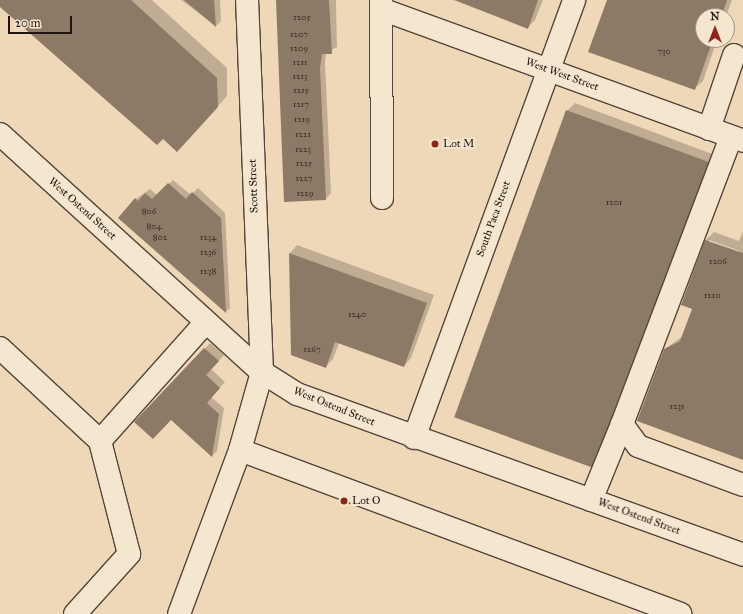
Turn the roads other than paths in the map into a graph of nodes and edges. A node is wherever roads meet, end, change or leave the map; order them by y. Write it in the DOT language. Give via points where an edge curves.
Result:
graph roads {
  1 [pos="247,0"];
  2 [pos="574,0"];
  3 [pos="381,4"];
  4 [pos="734,55"];
  5 [pos="549,70"];
  6 [pos="708,129"];
  7 [pos="0,134"];
  8 [pos="737,139"];
  9 [pos="382,198"];
  10 [pos="206,322"];
  11 [pos="0,348"];
  12 [pos="262,372"];
  13 [pos="622,424"];
  14 [pos="414,438"];
  15 [pos="100,441"];
  16 [pos="240,450"];
  17 [pos="743,485"];
  18 [pos="591,500"];
  19 [pos="743,555"];
  20 [pos="75,614"];
  21 [pos="179,614"];
  22 [pos="680,614"];
  1 -- 12 [label="street, Scott Street"];
  2 -- 5 [label="street, South Paca Street"];
  3 -- 5 [label="street, West West Street"];
  3 -- 9 [label="street"];
  4 -- 6 [label="street"];
  5 -- 6 [label="street, West West Street"];
  5 -- 14 [label="street, South Paca Street"];
  6 -- 8 [label="street, West West Street"];
  7 -- 10 [label="street, West Ostend Street"];
  8 -- 13 [label="street"];
  10 -- 12 [label="street, West Ostend Street"];
  10 -- 15 [label="street"];
  11 -- 15 [label="street"];
  12 -- 14 [label="street, West Ostend Street" via="297,394"];
  12 -- 16 [label="street, Scott Street"];
  13 -- 17 [label="street" via="638,446"];
  13 -- 18 [label="street"];
  14 -- 18 [label="street, West Ostend Street"];
  15 -- 20 [label="street" via="128,554"];
  16 -- 21 [label="street, Scott Street"];
  16 -- 22 [label="street"];
  18 -- 19 [label="street, West Ostend Street"];
}
